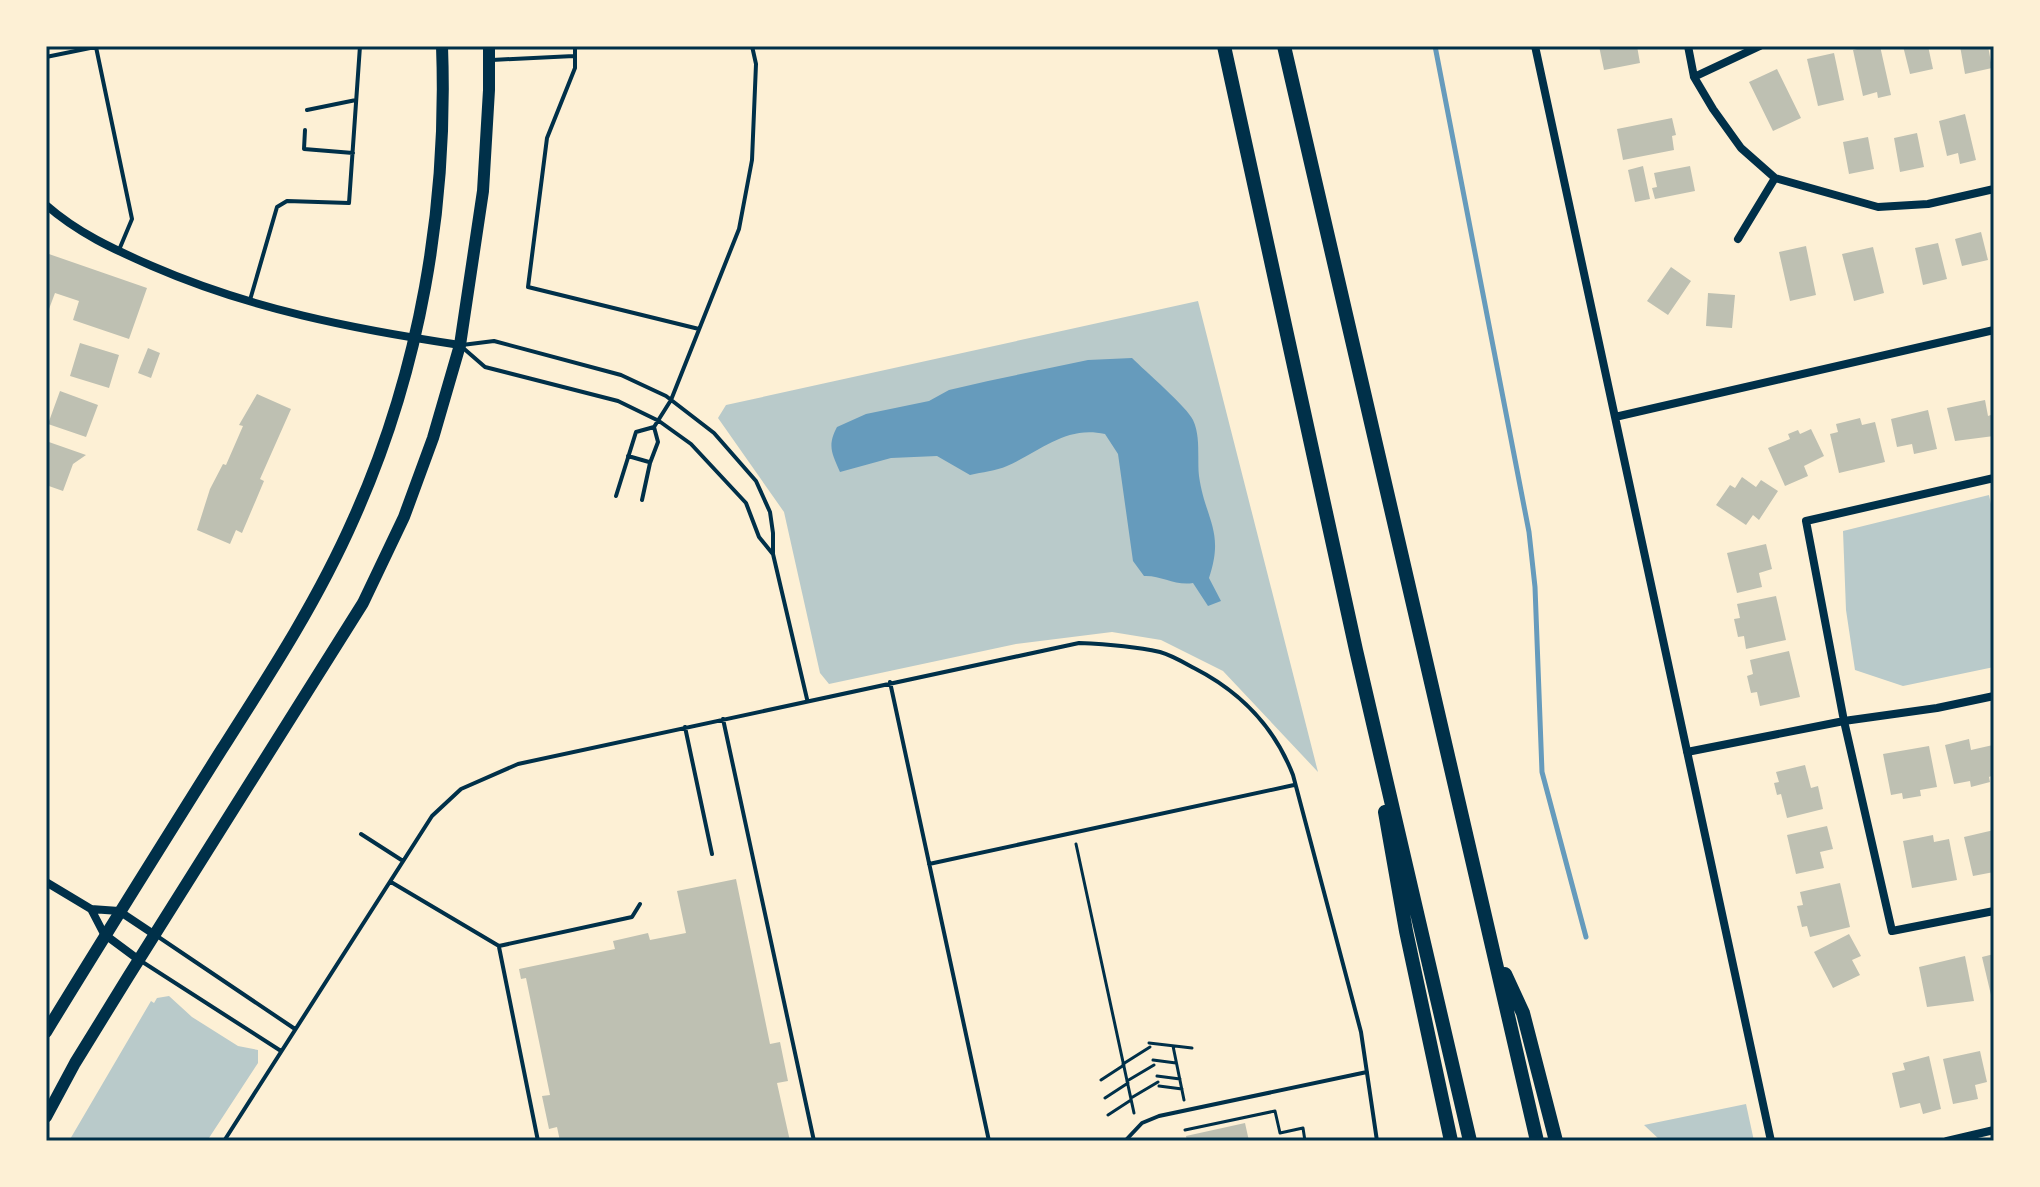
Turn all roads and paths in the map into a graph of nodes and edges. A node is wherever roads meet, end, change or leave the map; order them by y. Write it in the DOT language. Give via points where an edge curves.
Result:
graph roads {
  1 [pos="98,46"];
  2 [pos="360,46"];
  3 [pos="442,46"];
  4 [pos="489,46"];
  5 [pos="575,46"];
  6 [pos="752,46"];
  7 [pos="1224,46"];
  8 [pos="1284,46"];
  9 [pos="1535,46"];
  10 [pos="1688,46"];
  11 [pos="1760,46"];
  12 [pos="574,56"];
  13 [pos="46,57"];
  14 [pos="490,60"];
  15 [pos="1694,77"];
  16 [pos="356,100"];
  17 [pos="307,110"];
  18 [pos="305,130"];
  19 [pos="353,153"];
  20 [pos="1775,178"];
  21 [pos="1994,189"];
  22 [pos="46,205"];
  23 [pos="1738,239"];
  24 [pos="119,251"];
  25 [pos="250,302"];
  26 [pos="699,329"];
  27 [pos="1994,330"];
  28 [pos="415,338"];
  29 [pos="460,345"];
  30 [pos="671,400"];
  31 [pos="1615,417"];
  32 [pos="659,421"];
  33 [pos="654,427"];
  34 [pos="628,456"];
  35 [pos="650,463"];
  36 [pos="1994,478"];
  37 [pos="616,496"];
  38 [pos="642,500"];
  39 [pos="773,554"];
  40 [pos="1356,650"];
  41 [pos="890,682"];
  42 [pos="1994,696"];
  43 [pos="808,700"];
  44 [pos="723,719"];
  45 [pos="1844,721"];
  46 [pos="685,727"];
  47 [pos="1687,752"];
  48 [pos="1295,785"];
  49 [pos="361,834"];
  50 [pos="1076,844"];
  51 [pos="712,854"];
  52 [pos="403,861"];
  53 [pos="929,864"];
  54 [pos="390,881"];
  55 [pos="46,882"];
  56 [pos="640,904"];
  57 [pos="91,909"];
  58 [pos="119,911"];
  59 [pos="1994,911"];
  60 [pos="104,934"];
  61 [pos="155,935"];
  62 [pos="499,946"];
  63 [pos="1493,950"];
  64 [pos="139,960"];
  65 [pos="295,1029"];
  66 [pos="46,1032"];
  67 [pos="1173,1046"];
  68 [pos="1192,1048"];
  69 [pos="281,1051"];
  70 [pos="1176,1063"];
  71 [pos="1124,1065"];
  72 [pos="1367,1072"];
  73 [pos="1157,1076"];
  74 [pos="1180,1079"];
  75 [pos="1101,1080"];
  76 [pos="1128,1082"];
  77 [pos="1182,1089"];
  78 [pos="1105,1098"];
  79 [pos="1131,1099"];
  80 [pos="1184,1100"];
  81 [pos="1134,1113"];
  82 [pos="1108,1115"];
  83 [pos="46,1117"];
  84 [pos="1189,1123"];
  85 [pos="1190,1129"];
  86 [pos="1185,1130"];
  87 [pos="1994,1130"];
  88 [pos="224,1141"];
  89 [pos="538,1141"];
  90 [pos="814,1141"];
  91 [pos="989,1141"];
  92 [pos="1125,1141"];
  93 [pos="1305,1141"];
  94 [pos="1377,1141"];
  95 [pos="1451,1141"];
  96 [pos="1470,1141"];
  97 [pos="1537,1141"];
  98 [pos="1556,1141"];
  99 [pos="1771,1141"];
  100 [pos="1947,1141"];
  1 -- 13 [label="lane"];
  1 -- 24 [label="lane" via="132,219"];
  2 -- 16 [label="lane"];
  3 -- 28 [label="main road" via="441,179"];
  4 -- 14 [label="main road"];
  5 -- 12 [label="lane"];
  6 -- 26 [label="lane" via="752,160 739,229"];
  7 -- 40 [label="highway"];
  8 -- 63 [label="highway"];
  9 -- 31 [label="street"];
  10 -- 15 [label="street"];
  11 -- 15 [label="street"];
  12 -- 14 [label="lane"];
  12 -- 26 [label="lane" via="575,68 547,138 528,287"];
  14 -- 29 [label="main road" via="483,191"];
  15 -- 20 [label="street" via="1741,148"];
  16 -- 17 [label="lane"];
  16 -- 19 [label="lane"];
  18 -- 19 [label="lane" via="304,149"];
  19 -- 25 [label="lane" via="349,203 287,201 277,207"];
  20 -- 21 [label="street" via="1878,207 1928,204"];
  20 -- 23 [label="street"];
  22 -- 24 [label="street" via="66,223"];
  24 -- 25 [label="street"];
  25 -- 28 [label="street"];
  26 -- 30 [label="lane"];
  27 -- 31 [label="street"];
  28 -- 29 [label="street"];
  28 -- 58 [label="main road" via="379,456 327,577"];
  29 -- 30 [label="lane" via="494,341 621,375"];
  29 -- 32 [label="lane" via="485,367 618,401"];
  29 -- 61 [label="main road" via="404,517 363,603"];
  30 -- 32 [label="lane"];
  30 -- 39 [label="lane" via="714,433 756,481 770,512"];
  31 -- 47 [label="street"];
  32 -- 33 [label="lane"];
  32 -- 39 [label="lane" via="691,444 746,503 759,537"];
  33 -- 34 [label="lane" via="636,432"];
  33 -- 35 [label="lane" via="658,442"];
  34 -- 35 [label="lane"];
  34 -- 37 [label="lane"];
  35 -- 38 [label="lane"];
  36 -- 45 [label="street" via="1806,521"];
  39 -- 43 [label="lane"];
  40 -- 95 [label="highway" via="1406,931"];
  40 -- 96 [label="highway"];
  41 -- 43 [label="lane"];
  41 -- 48 [label="lane" via="1079,643 1162,653 1222,684 1257,713 1284,752"];
  41 -- 53 [label="lane"];
  42 -- 45 [label="street"];
  43 -- 44 [label="lane"];
  44 -- 46 [label="lane"];
  44 -- 90 [label="lane"];
  45 -- 47 [label="street"];
  45 -- 59 [label="street" via="1892,931"];
  46 -- 51 [label="lane"];
  46 -- 52 [label="lane" via="518,764 477,780 432,816"];
  47 -- 99 [label="street"];
  48 -- 53 [label="lane"];
  48 -- 72 [label="lane"];
  49 -- 52 [label="lane"];
  50 -- 71 [label="path"];
  52 -- 54 [label="lane"];
  53 -- 91 [label="lane"];
  54 -- 62 [label="lane"];
  54 -- 65 [label="lane"];
  55 -- 57 [label="street"];
  56 -- 62 [label="lane" via="632,917"];
  57 -- 58 [label="street"];
  57 -- 60 [label="street"];
  58 -- 60 [label="main road"];
  58 -- 61 [label="street"];
  60 -- 64 [label="street"];
  60 -- 66 [label="main road"];
  61 -- 64 [label="main road"];
  61 -- 65 [label="lane"];
  62 -- 89 [label="lane"];
  63 -- 97 [label="highway"];
  63 -- 98 [label="highway" via="1523,1013"];
  64 -- 69 [label="lane"];
  64 -- 83 [label="main road"];
  65 -- 69 [label="lane"];
  67 -- 68 [label="path"];
  67 -- 70 [label="path"];
  67 -- 71 [label="path" via="1150,1045"];
  69 -- 88 [label="lane"];
  70 -- 74 [label="path"];
  70 -- 76 [label="path" via="1154,1062"];
  71 -- 75 [label="path"];
  71 -- 76 [label="path"];
  72 -- 92 [label="lane" via="1159,1116 1142,1123"];
  72 -- 94 [label="lane"];
  73 -- 74 [label="path"];
  74 -- 77 [label="path"];
  76 -- 78 [label="path"];
  76 -- 79 [label="path"];
  77 -- 79 [label="path" via="1158,1084"];
  77 -- 80 [label="path"];
  79 -- 81 [label="path"];
  79 -- 82 [label="path"];
  84 -- 85 [label="path"];
  85 -- 86 [label="path"];
  85 -- 93 [label="path" via="1275,1111 1280,1133 1303,1128"];
  87 -- 100 [label="street"];
}
